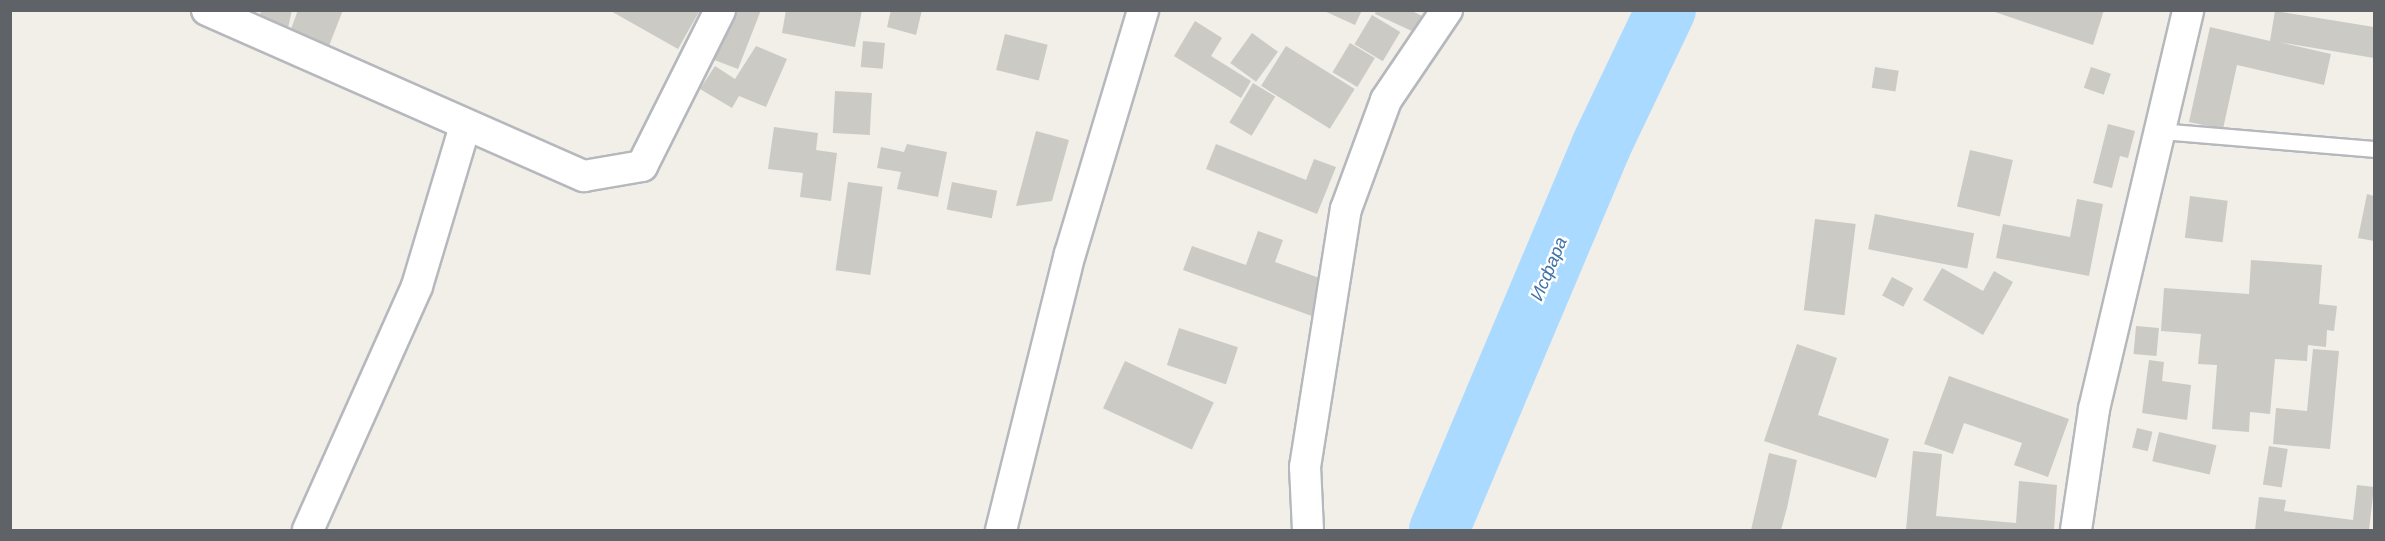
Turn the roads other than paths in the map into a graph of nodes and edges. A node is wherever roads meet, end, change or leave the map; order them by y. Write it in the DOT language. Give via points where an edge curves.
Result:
graph roads {
  1 [pos="207,10"];
  2 [pos="720,10"];
  3 [pos="1143,10"];
  4 [pos="1447,10"];
  5 [pos="2188,10"];
  6 [pos="465,126"];
  7 [pos="2160,131"];
  8 [pos="2374,149"];
  9 [pos="308,531"];
  10 [pos="1001,531"];
  11 [pos="1308,531"];
  12 [pos="2076,531"];
  1 -- 6 [label="street"];
  2 -- 6 [label="street" via="642,166 584,176"];
  3 -- 10 [label="street" via="1070,254"];
  4 -- 11 [label="street" via="1386,100 1346,209 1305,467"];
  5 -- 7 [label="street"];
  6 -- 9 [label="street" via="417,286"];
  7 -- 8 [label="lane"];
  7 -- 12 [label="street" via="2094,409"];
}
